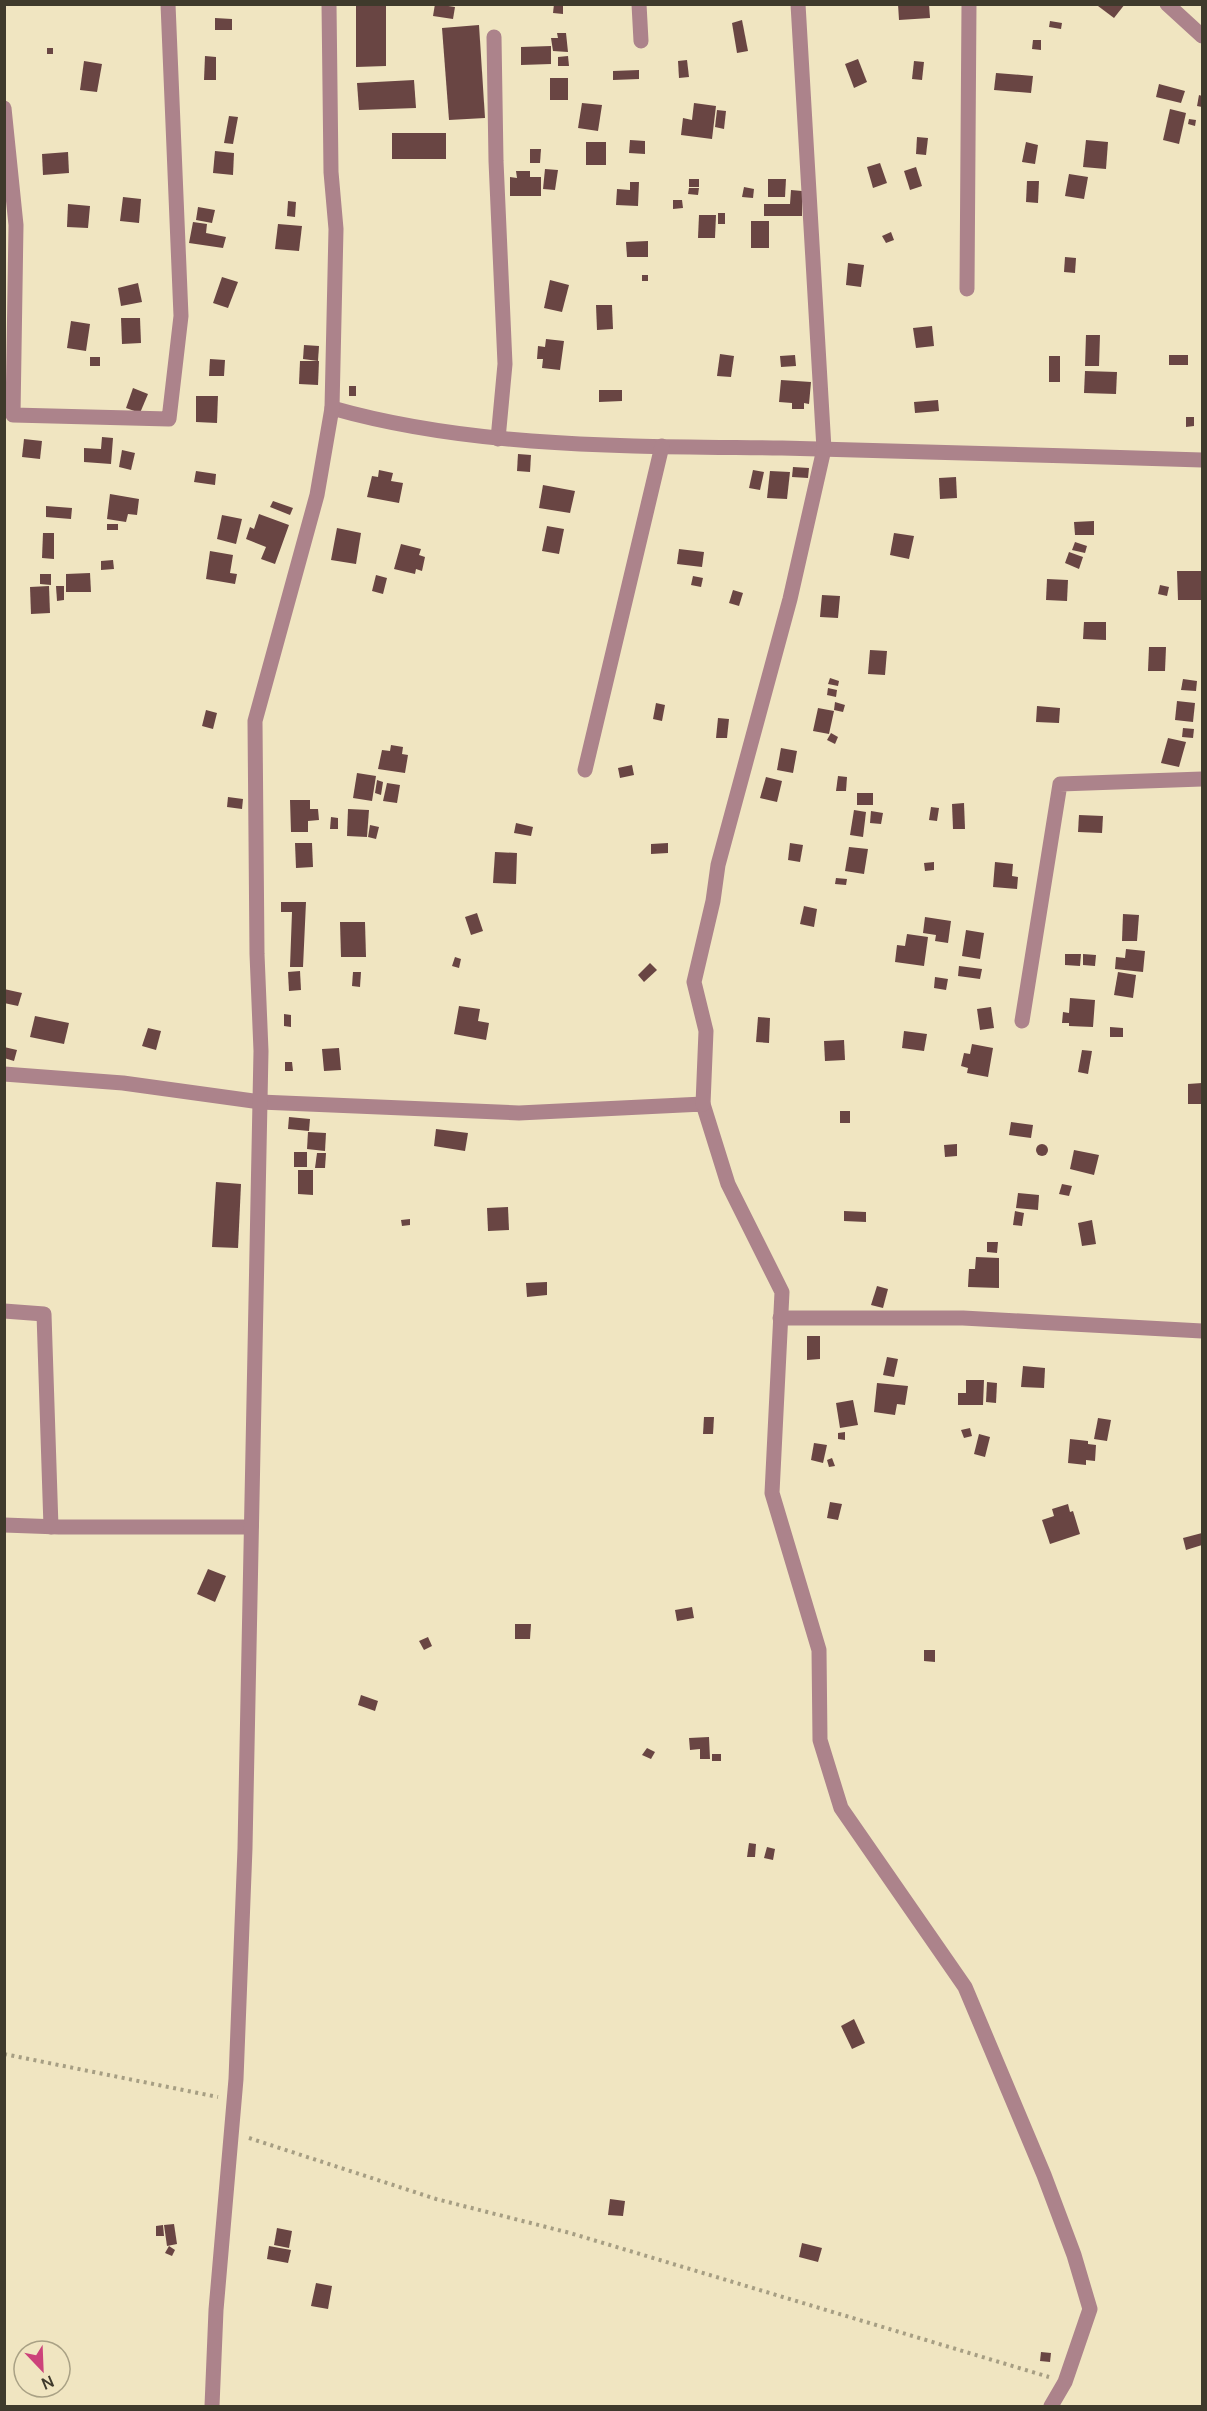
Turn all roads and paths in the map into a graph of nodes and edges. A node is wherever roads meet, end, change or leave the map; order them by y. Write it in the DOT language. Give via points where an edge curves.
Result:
graph roads {
  1 [pos="168,4"];
  2 [pos="329,4"];
  3 [pos="639,4"];
  4 [pos="798,4"];
  5 [pos="969,4"];
  6 [pos="1167,4"];
  7 [pos="1203,36"];
  8 [pos="494,37"];
  9 [pos="641,41"];
  10 [pos="4,108"];
  11 [pos="967,289"];
  12 [pos="332,408"];
  13 [pos="498,439"];
  14 [pos="663,446"];
  15 [pos="824,449"];
  16 [pos="1203,460"];
  17 [pos="585,770"];
  18 [pos="1203,779"];
  19 [pos="1022,1022"];
  20 [pos="4,1074"];
  21 [pos="260,1101"];
  22 [pos="703,1104"];
  23 [pos="4,1311"];
  24 [pos="780,1318"];
  25 [pos="1203,1331"];
  26 [pos="4,1525"];
  27 [pos="51,1527"];
  28 [pos="251,1527"];
  29 [pos="4,2054"];
  30 [pos="234,2100"];
  31 [pos="231,2133"];
  32 [pos="1065,2382"];
  33 [pos="212,2406"];
  34 [pos="1051,2406"];
  1 -- 10 [label="street" via="181,316 169,419 13,415 16,225"];
  2 -- 12 [label="street" via="336,229"];
  3 -- 9 [label="street"];
  4 -- 15 [label="street"];
  5 -- 11 [label="street"];
  6 -- 7 [label="street"];
  8 -- 13 [label="street" via="505,364"];
  12 -- 13 [label="street"];
  12 -- 21 [label="street" via="317,495 255,721"];
  13 -- 14 [label="street"];
  14 -- 15 [label="street"];
  14 -- 17 [label="street"];
  15 -- 16 [label="street"];
  15 -- 22 [label="street" via="790,599 718,865 694,982 706,1031"];
  18 -- 19 [label="street" via="1060,784"];
  20 -- 21 [label="street" via="123,1083"];
  21 -- 22 [label="street" via="519,1113"];
  21 -- 28 [label="street"];
  22 -- 24 [label="street" via="728,1184 782,1292"];
  23 -- 27 [label="street" via="44,1314"];
  24 -- 25 [label="street" via="963,1318"];
  24 -- 32 [label="street" via="772,1493 819,1650 820,1740 841,1808 965,1987 1044,2175 1090,2308"];
  26 -- 27 [label="street"];
  27 -- 28 [label="street"];
  28 -- 30 [label="street" via="245,1848"];
  29 -- 30 [label="path"];
  30 -- 31 [label="street"];
  31 -- 32 [label="path" via="436,2199 570,2233"];
  31 -- 33 [label="street"];
  32 -- 34 [label="street"];
}
